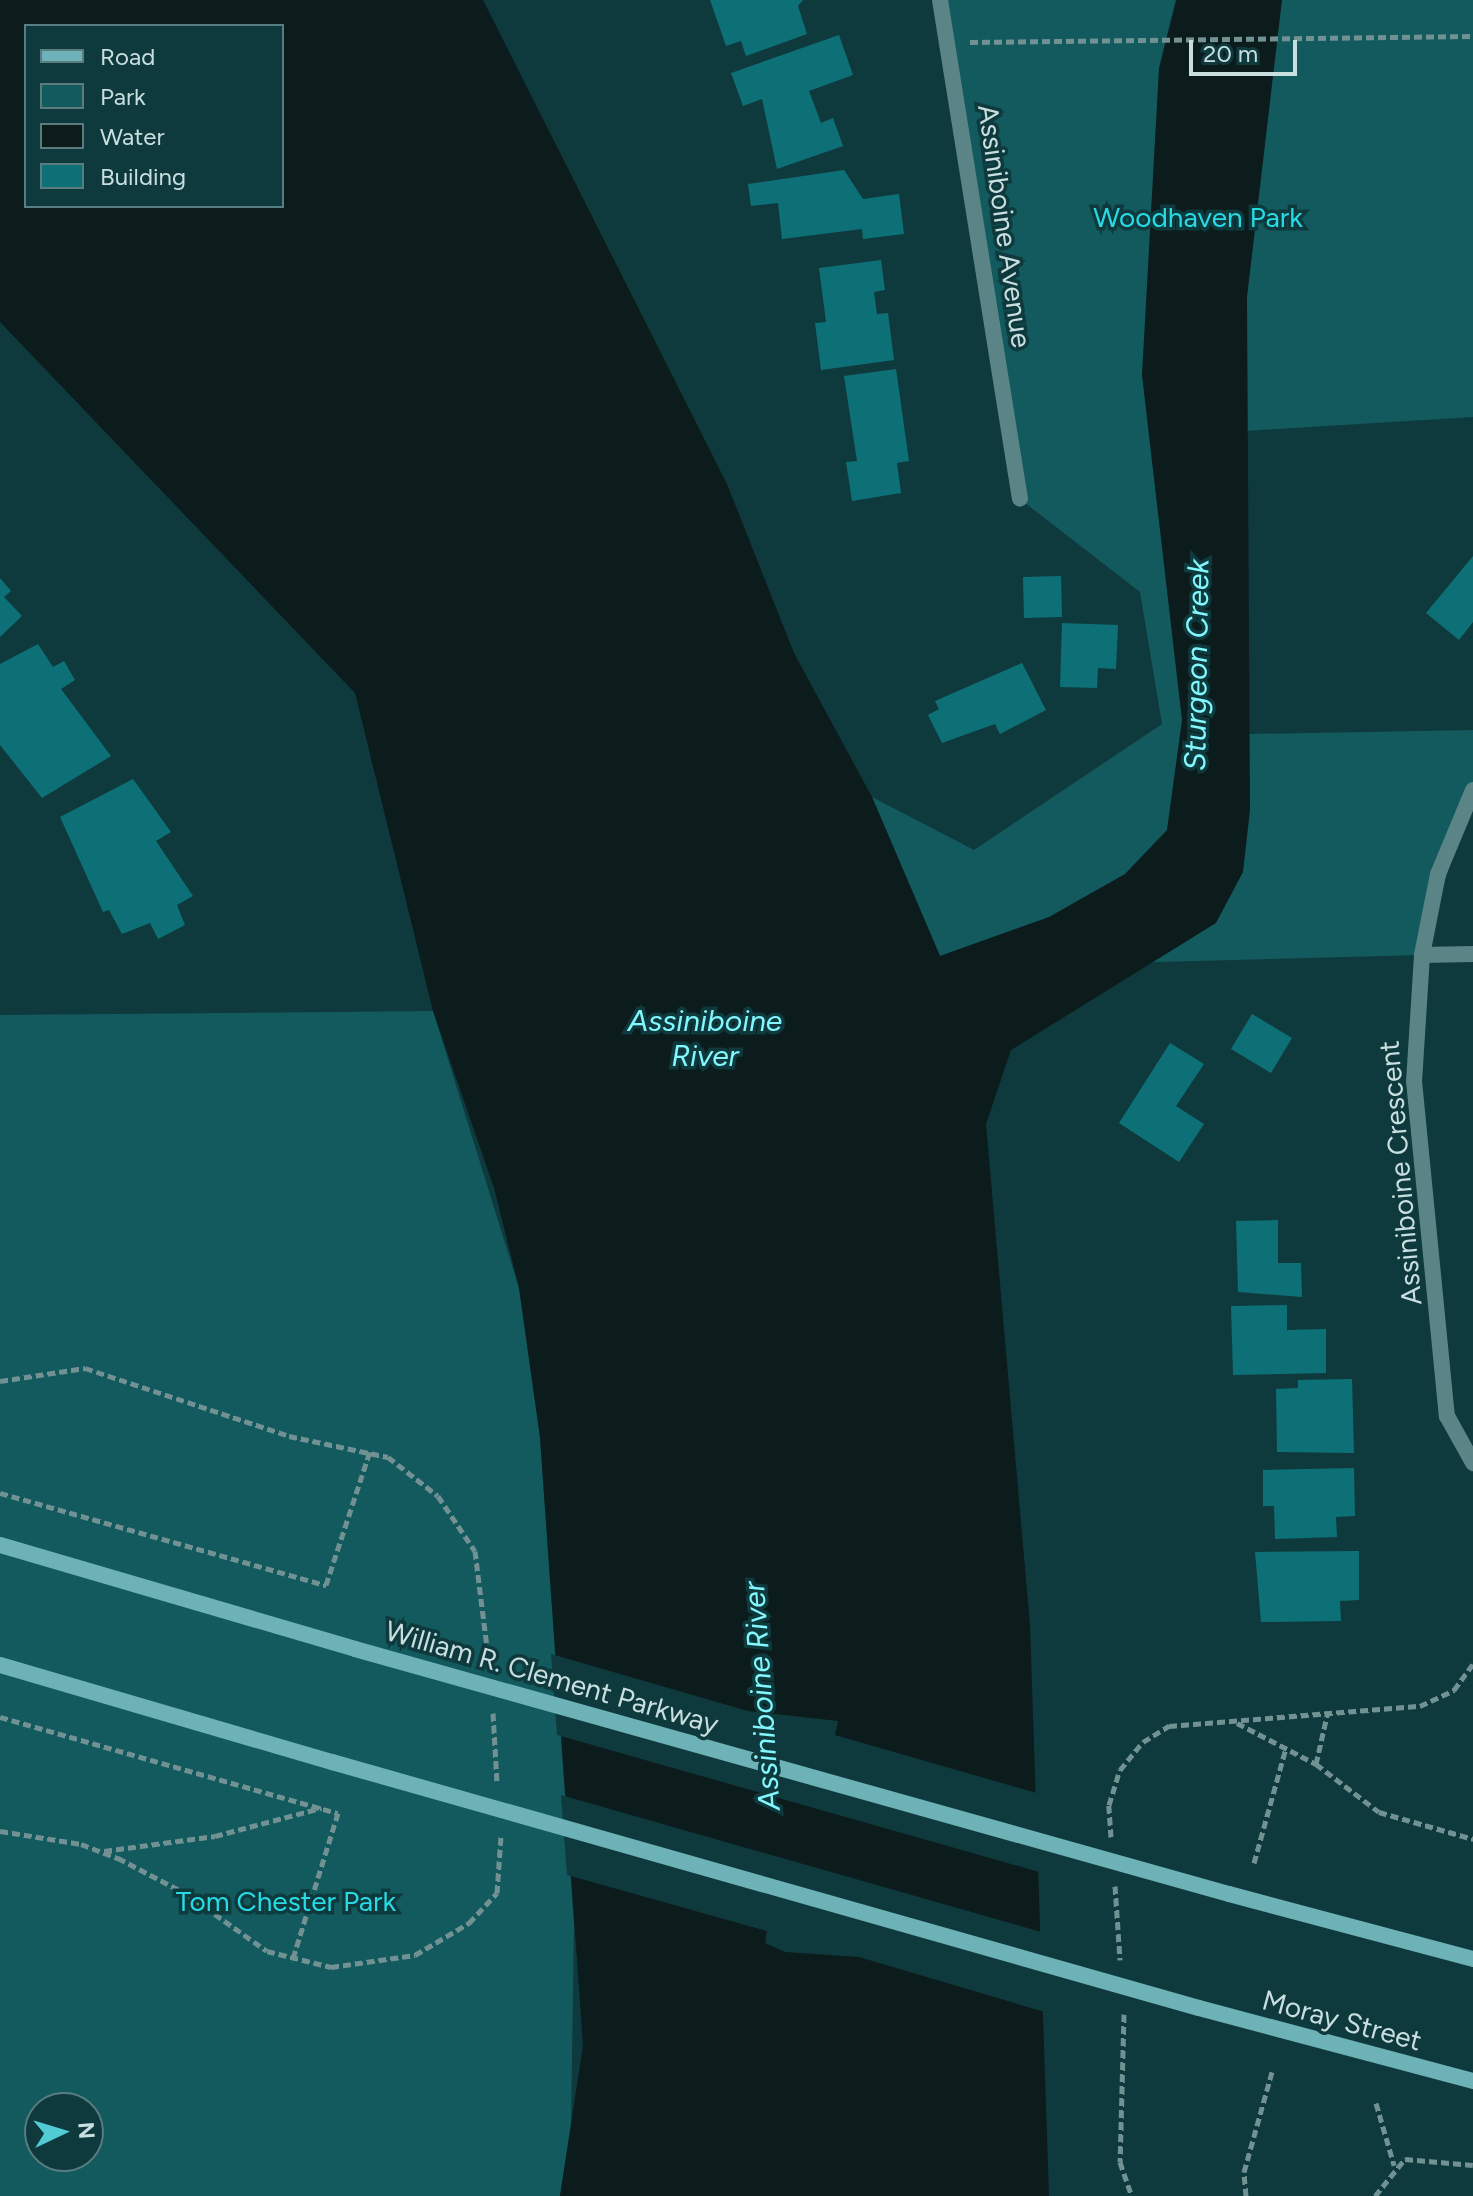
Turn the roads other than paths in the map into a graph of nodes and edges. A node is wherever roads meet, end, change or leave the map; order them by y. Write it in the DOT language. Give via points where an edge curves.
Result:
graph roads {
  1 [pos="940,0"];
  2 [pos="1020,499"];
  3 [pos="1473,790"];
  4 [pos="1473,954"];
  5 [pos="1422,955"];
  6 [pos="1470,1462"];
  7 [pos="0,1545"];
  8 [pos="0,1665"];
  9 [pos="1473,1959"];
  10 [pos="1473,2081"];
  1 -- 2 [label="street, Assiniboine Avenue" via="952,45"];
  3 -- 5 [label="street, Assiniboine Crescent" via="1438,874"];
  4 -- 5 [label="street"];
  5 -- 6 [label="street, Assiniboine Crescent" via="1414,1081 1447,1416"];
  7 -- 9 [label="main road, William R. Clement Parkway, bridge" via="355,1649"];
  8 -- 10 [label="main road, Moray Street, bridge" via="1199,2008"];
}
